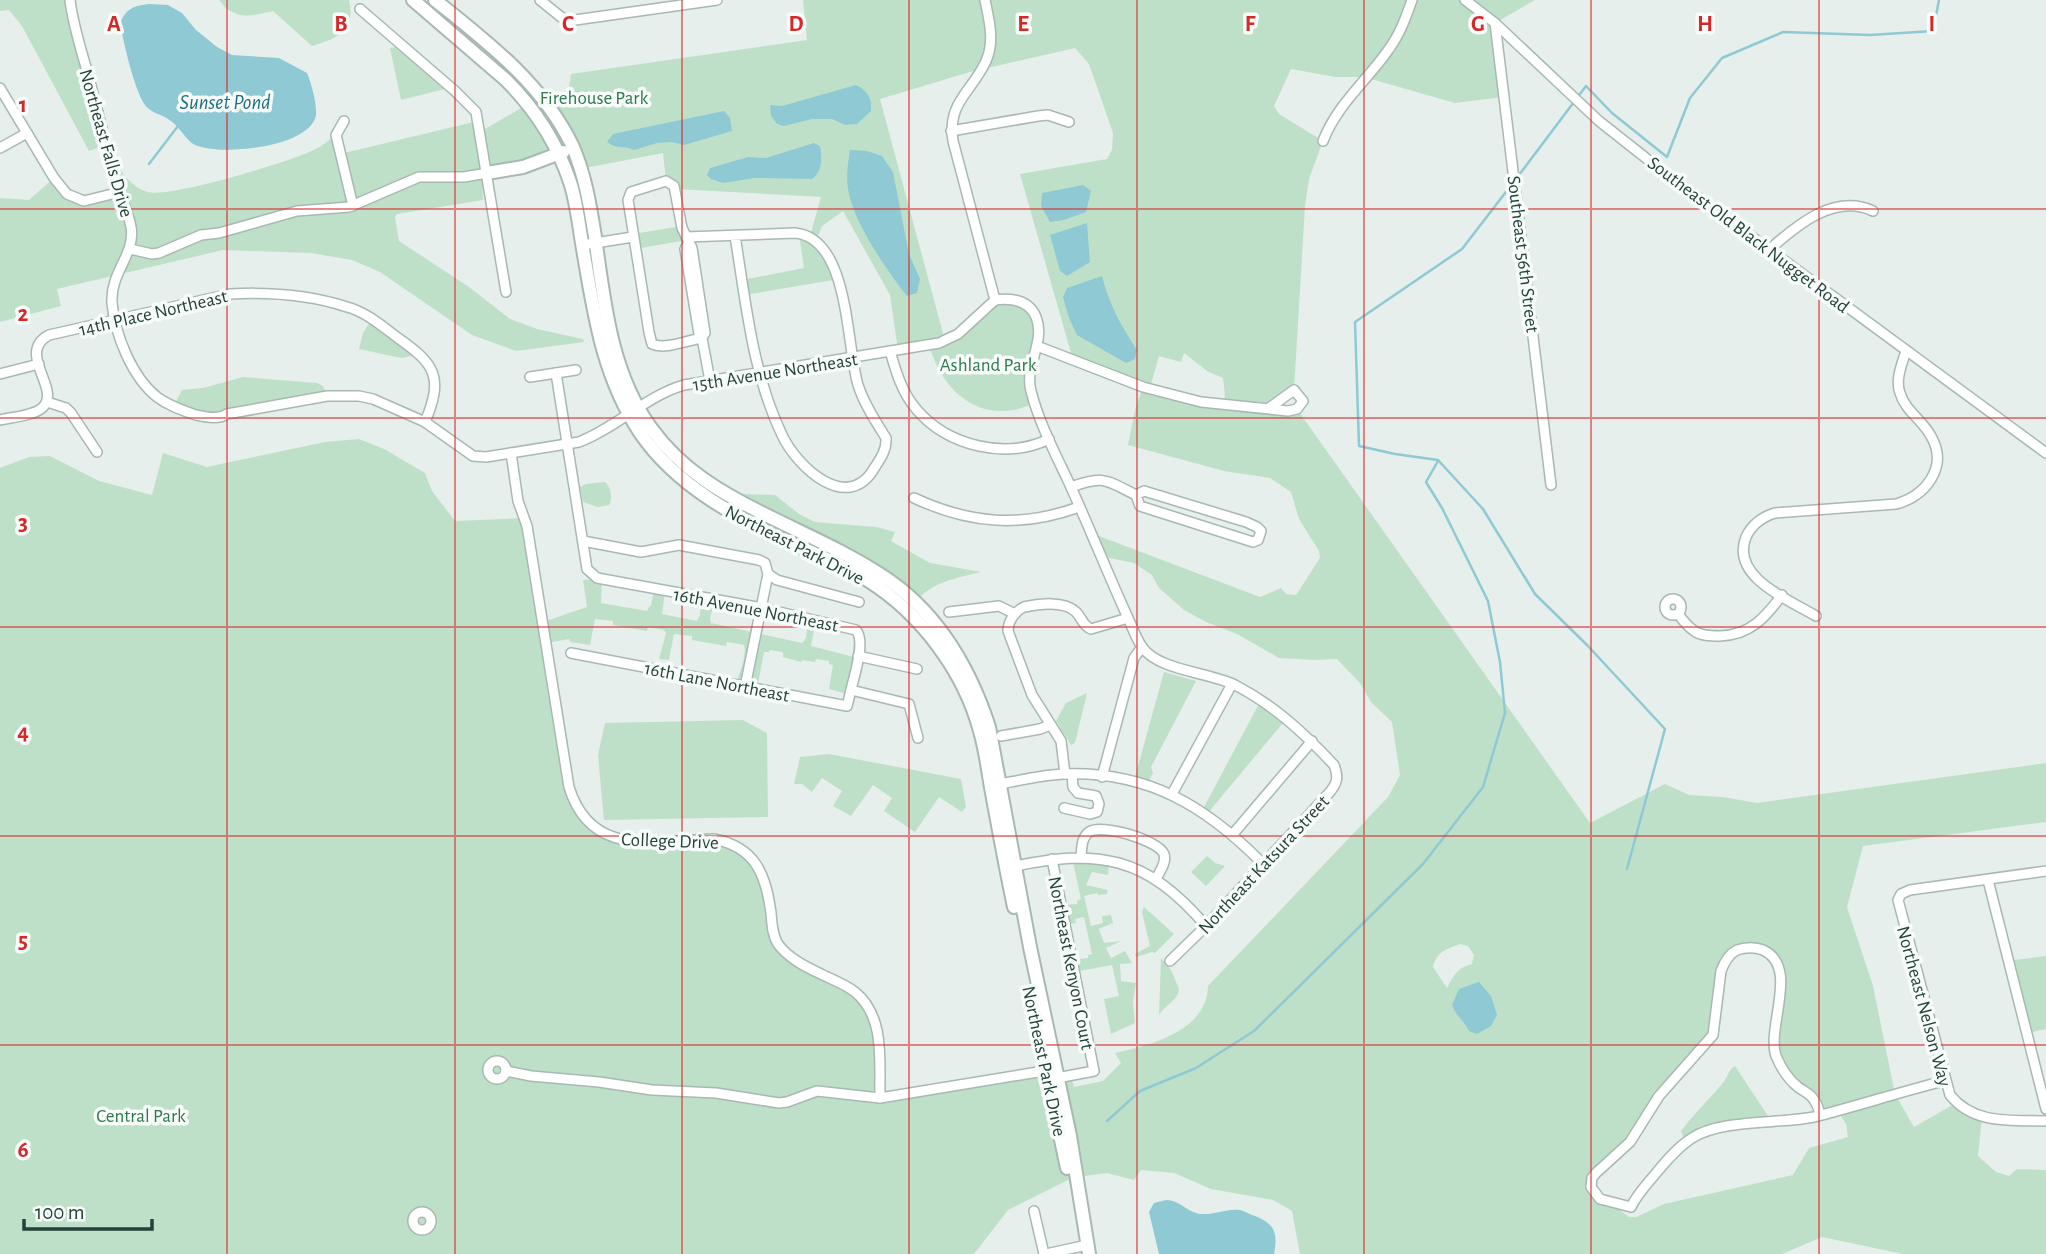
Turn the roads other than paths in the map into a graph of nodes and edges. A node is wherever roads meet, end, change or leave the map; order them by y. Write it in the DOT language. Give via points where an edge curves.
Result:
graph roads {
  1 [pos="70,0"];
  2 [pos="412,0"];
  3 [pos="435,0"];
  4 [pos="540,0"];
  5 [pos="717,0"];
  6 [pos="985,0"];
  7 [pos="1412,0"];
  8 [pos="1465,0"];
  9 [pos="360,9"];
  10 [pos="1495,23"];
  11 [pos="0,88"];
  12 [pos="344,121"];
  13 [pos="1069,122"];
  14 [pos="951,131"];
  15 [pos="27,133"];
  16 [pos="1323,141"];
  17 [pos="573,147"];
  18 [pos="0,148"];
  19 [pos="558,154"];
  20 [pos="487,173"];
  21 [pos="120,192"];
  22 [pos="353,206"];
  23 [pos="1873,211"];
  24 [pos="735,236"];
  25 [pos="633,237"];
  26 [pos="687,241"];
  27 [pos="589,244"];
  28 [pos="130,249"];
  29 [pos="1770,249"];
  30 [pos="506,292"];
  31 [pos="995,300"];
  32 [pos="115,320"];
  33 [pos="702,338"];
  34 [pos="1037,346"];
  35 [pos="890,351"];
  36 [pos="1906,351"];
  37 [pos="852,358"];
  38 [pos="39,364"];
  39 [pos="576,370"];
  40 [pos="0,373"];
  41 [pos="555,373"];
  42 [pos="759,373"];
  43 [pos="530,377"];
  44 [pos="710,381"];
  45 [pos="47,401"];
  46 [pos="1269,408"];
  47 [pos="634,412"];
  48 [pos="0,421"];
  49 [pos="425,422"];
  50 [pos="1049,439"];
  51 [pos="567,444"];
  52 [pos="97,452"];
  53 [pos="511,453"];
  54 [pos="2046,453"];
  55 [pos="1551,485"];
  56 [pos="1071,487"];
  57 [pos="1136,495"];
  58 [pos="914,498"];
  59 [pos="1079,507"];
  60 [pos="583,541"];
  61 [pos="768,574"];
  62 [pos="1782,595"];
  63 [pos="859,602"];
  64 [pos="762,608"];
  65 [pos="949,612"];
  66 [pos="1015,614"];
  67 [pos="1678,614"];
  68 [pos="1816,616"];
  69 [pos="1128,618"];
  70 [pos="1142,647"];
  71 [pos="571,653"];
  72 [pos="858,656"];
  73 [pos="917,669"];
  74 [pos="1232,684"];
  75 [pos="745,687"];
  76 [pos="851,690"];
  77 [pos="1050,725"];
  78 [pos="1001,736"];
  79 [pos="918,737"];
  80 [pos="1312,741"];
  81 [pos="1068,774"];
  82 [pos="1102,777"];
  83 [pos="995,785"];
  84 [pos="1172,794"];
  85 [pos="1064,808"];
  86 [pos="1233,834"];
  87 [pos="1081,857"];
  88 [pos="1052,859"];
  89 [pos="1263,864"];
  90 [pos="1010,867"];
  91 [pos="2046,872"];
  92 [pos="1156,879"];
  93 [pos="1988,880"];
  94 [pos="1206,926"];
  95 [pos="1170,961"];
  96 [pos="506,1071"];
  97 [pos="1052,1073"];
  98 [pos="1944,1081"];
  99 [pos="880,1098"];
  100 [pos="2046,1109"];
  101 [pos="1820,1115"];
  102 [pos="2046,1121"];
  103 [pos="1034,1211"];
  104 [pos="1087,1244"];
  105 [pos="1045,1254"];
  1 -- 21 [label="street, Northeast Falls Drive"];
  2 -- 19 [label="street, Northeast Park Drive" via="520,93"];
  3 -- 17 [label="street, Northeast Park Drive" via="533,86"];
  4 -- 5 [label="street" via="568,21"];
  6 -- 14 [label="street" via="991,28 989,49 958,101"];
  7 -- 16 [label="street" via="1388,51 1341,107"];
  8 -- 10 [label="street, Southeast Old Black Nugget Road"];
  9 -- 20 [label="street" via="476,112"];
  10 -- 29 [label="street, Southeast Old Black Nugget Road" via="1599,121"];
  10 -- 55 [label="street, Southeast 56th Street"];
  11 -- 15 [label="street"];
  12 -- 22 [label="street" via="336,135"];
  13 -- 14 [label="street" via="1038,116"];
  14 -- 31 [label="street"];
  15 -- 18 [label="street"];
  15 -- 21 [label="street" via="67,194 84,201"];
  17 -- 19 [label="street"];
  17 -- 27 [label="street, Northeast Park Drive" via="589,198"];
  19 -- 20 [label="street" via="523,167"];
  19 -- 27 [label="street, Northeast Park Drive"];
  20 -- 22 [label="street" via="419,177"];
  20 -- 30 [label="street"];
  21 -- 28 [label="street, Northeast Falls Drive" via="131,227"];
  22 -- 28 [label="street" via="297,211 201,235 159,253"];
  23 -- 29 [label="street" via="1857,205 1817,215 1804,220"];
  24 -- 26 [label="street"];
  24 -- 37 [label="street" via="795,233 810,236 821,246 840,284"];
  24 -- 42 [label="street"];
  25 -- 26 [label="street" via="629,195 634,189 666,181 674,186"];
  25 -- 27 [label="street"];
  25 -- 33 [label="street" via="652,344 666,347"];
  26 -- 33 [label="street" via="692,248 705,333"];
  27 -- 47 [label="street, Northeast Park Drive" via="598,334 612,379"];
  28 -- 32 [label="street" via="114,284"];
  29 -- 36 [label="street, Southeast Old Black Nugget Road"];
  31 -- 34 [label="street" via="1014,299 1031,309 1038,325"];
  31 -- 35 [label="street, 15th Avenue Northeast" via="950,339"];
  32 -- 38 [label="street, 14th Place Northeast" via="41,339 36,351"];
  32 -- 49 [label="street" via="144,384 180,410 221,418 327,396 359,396"];
  32 -- 49 [label="street, 14th Place Northeast" via="230,294 284,296 348,307 365,314 426,359 435,388"];
  33 -- 44 [label="street"];
  34 -- 46 [label="street" via="1143,387 1201,402"];
  34 -- 50 [label="street" via="1029,381"];
  35 -- 37 [label="street, 15th Avenue Northeast"];
  35 -- 50 [label="street" via="915,408 947,435 995,449"];
  36 -- 54 [label="street, Southeast Old Black Nugget Road"];
  36 -- 62 [label="street" via="1899,392 1932,438 1937,455 1931,481 1913,498 1896,504 1775,513 1758,520 1746,537 1745,558 1755,578"];
  37 -- 42 [label="street, 15th Avenue Northeast"];
  37 -- 42 [label="street" via="859,388 887,446 861,484 837,487 809,471 788,446"];
  38 -- 40 [label="street"];
  38 -- 45 [label="street"];
  39 -- 41 [label="street"];
  41 -- 43 [label="street"];
  41 -- 51 [label="street"];
  42 -- 44 [label="street, 15th Avenue Northeast"];
  44 -- 47 [label="street, 15th Avenue Northeast" via="674,388"];
  45 -- 48 [label="street" via="37,411"];
  45 -- 52 [label="street" via="71,412"];
  47 -- 51 [label="street, 15th Avenue Northeast" via="593,436"];
  47 -- 83 [label="street, Northeast Park Drive" via="641,434 666,463 715,504 868,580 919,623 952,669 974,712"];
  49 -- 53 [label="street" via="473,456"];
  50 -- 56 [label="street"];
  51 -- 53 [label="street, 15th Avenue Northeast"];
  51 -- 60 [label="street"];
  53 -- 99 [label="street, College Drive" via="574,802 593,828 614,839 713,839 747,854 767,882 774,937 784,951 847,987 870,1009 878,1040"];
  56 -- 57 [label="street" via="1099,479"];
  56 -- 59 [label="street"];
  57 -- 57 [label="street" via="1140,506 1253,542 1261,536 1257,527 1246,522 1144,491"];
  58 -- 59 [label="street" via="940,510 1005,522"];
  59 -- 69 [label="street"];
  60 -- 61 [label="street" via="641,552 678,545 759,560"];
  60 -- 64 [label="street, 16th Avenue Northeast" via="587,569 597,578"];
  61 -- 63 [label="street"];
  61 -- 64 [label="street"];
  62 -- 67 [label="street" via="1758,625 1730,636 1700,634"];
  62 -- 68 [label="street"];
  64 -- 72 [label="street, 16th Avenue Northeast" via="856,630"];
  64 -- 75 [label="street"];
  65 -- 66 [label="street" via="999,606"];
  66 -- 69 [label="street" via="1024,607 1062,604 1091,629"];
  66 -- 77 [label="street" via="1008,631 1032,695"];
  69 -- 70 [label="street"];
  70 -- 74 [label="street, Northeast Katsura Street" via="1157,660"];
  70 -- 82 [label="street" via="1134,658"];
  71 -- 75 [label="street, 16th Lane Northeast"];
  72 -- 73 [label="street"];
  72 -- 76 [label="street"];
  74 -- 80 [label="street, Northeast Katsura Street" via="1273,708"];
  74 -- 84 [label="street"];
  75 -- 76 [label="street, 16th Lane Northeast" via="847,706"];
  76 -- 79 [label="street" via="909,704"];
  77 -- 78 [label="street"];
  77 -- 81 [label="street" via="1062,747"];
  80 -- 86 [label="street"];
  80 -- 89 [label="street, Northeast Katsura Street" via="1335,765 1336,785"];
  81 -- 82 [label="street"];
  81 -- 83 [label="street"];
  81 -- 85 [label="street" via="1078,793 1096,796 1100,804 1097,812 1090,814"];
  82 -- 84 [label="street"];
  83 -- 90 [label="street, Northeast Park Drive"];
  84 -- 86 [label="street"];
  86 -- 89 [label="street"];
  87 -- 88 [label="street"];
  87 -- 92 [label="street" via="1110,860"];
  87 -- 92 [label="street" via="1083,839 1094,829 1128,834 1164,853"];
  88 -- 90 [label="street"];
  88 -- 97 [label="street, Northeast Kenyon Court" via="1094,1071"];
  89 -- 94 [label="street, Northeast Katsura Street"];
  90 -- 97 [label="street, Northeast Park Drive"];
  91 -- 93 [label="street"];
  92 -- 94 [label="street"];
  93 -- 98 [label="street, Northeast Nelson Way" via="1901,894 1899,907"];
  93 -- 100 [label="street"];
  94 -- 95 [label="street, Northeast Katsura Street"];
  96 -- 99 [label="street" via="779,1103 824,1090"];
  97 -- 99 [label="street"];
  97 -- 104 [label="street, Northeast Park Drive" via="1070,1179"];
  98 -- 101 [label="street"];
  98 -- 102 [label="street, Northeast Nelson Way" via="1950,1096 1966,1111 1987,1119"];
  101 -- 101 [label="street" via="1699,1134 1663,1165 1631,1207 1595,1196 1591,1187 1592,1178 1630,1142 1659,1096 1713,1035 1721,971 1735,951 1763,950 1777,966 1782,982 1776,1053 1789,1079 1814,1099"];
  103 -- 105 [label="street"];
  104 -- 105 [label="street"];
}
